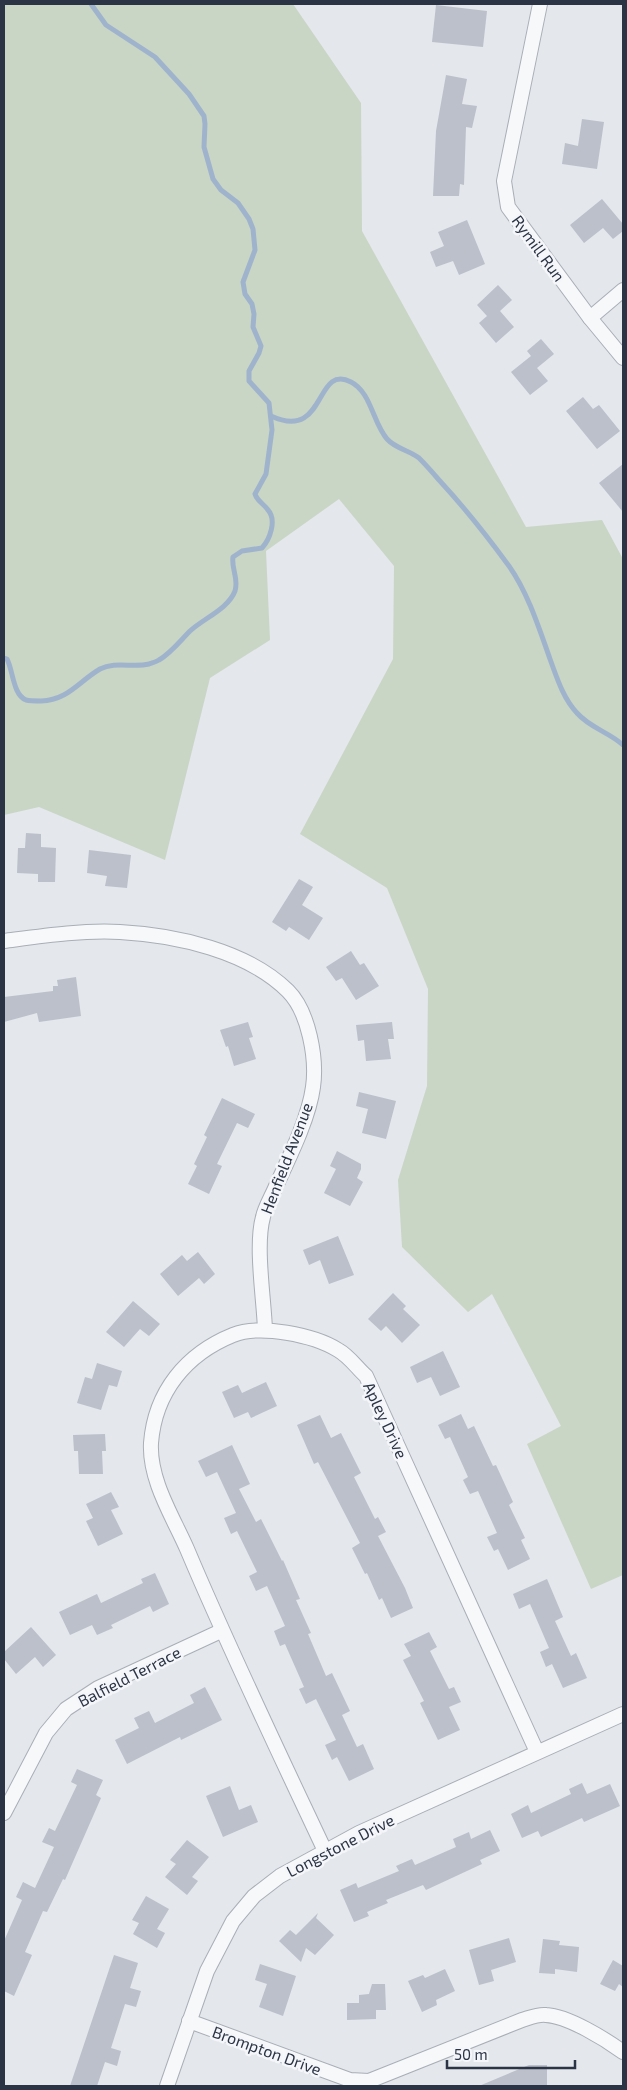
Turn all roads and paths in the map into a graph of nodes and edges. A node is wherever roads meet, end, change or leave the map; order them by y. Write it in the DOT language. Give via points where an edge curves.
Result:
graph roads {
  1 [pos="540,4"];
  2 [pos="623,290"];
  3 [pos="590,318"];
  4 [pos="623,358"];
  5 [pos="4,941"];
  6 [pos="265,1330"];
  7 [pos="221,1631"];
  8 [pos="623,1714"];
  9 [pos="537,1752"];
  10 [pos="4,1813"];
  11 [pos="325,1851"];
  12 [pos="189,2022"];
  13 [pos="623,2052"];
  14 [pos="167,2086"];
  1 -- 3 [label="street, Rymill Run" via="504,181 508,207"];
  2 -- 3 [label="street"];
  3 -- 4 [label="street, Rymill Run"];
  5 -- 6 [label="street, Henfield Avenue" via="80,932 121,932 172,939 221,951 263,971 289,992 303,1015 315,1058 313,1089 297,1140 263,1215 260,1232"];
  6 -- 7 [label="street, Apley Drive" via="240,1332 215,1342 189,1360 174,1378 157,1415 151,1444 155,1476"];
  6 -- 9 [label="street, Apley Drive" via="308,1338 339,1350 366,1376"];
  7 -- 10 [label="street, Balfield Terrace" via="98,1688 66,1709 46,1733"];
  7 -- 11 [label="street, Apley Drive"];
  8 -- 9 [label="street, Longstone Drive"];
  9 -- 11 [label="street, Longstone Drive"];
  11 -- 12 [label="street, Longstone Drive" via="280,1876 254,1896 233,1921 207,1971"];
  12 -- 13 [label="street, Brompton Drive" via="350,2080 370,2081 522,2020 545,2015 573,2023 605,2038"];
  12 -- 14 [label="street, Longstone Drive"];
}
